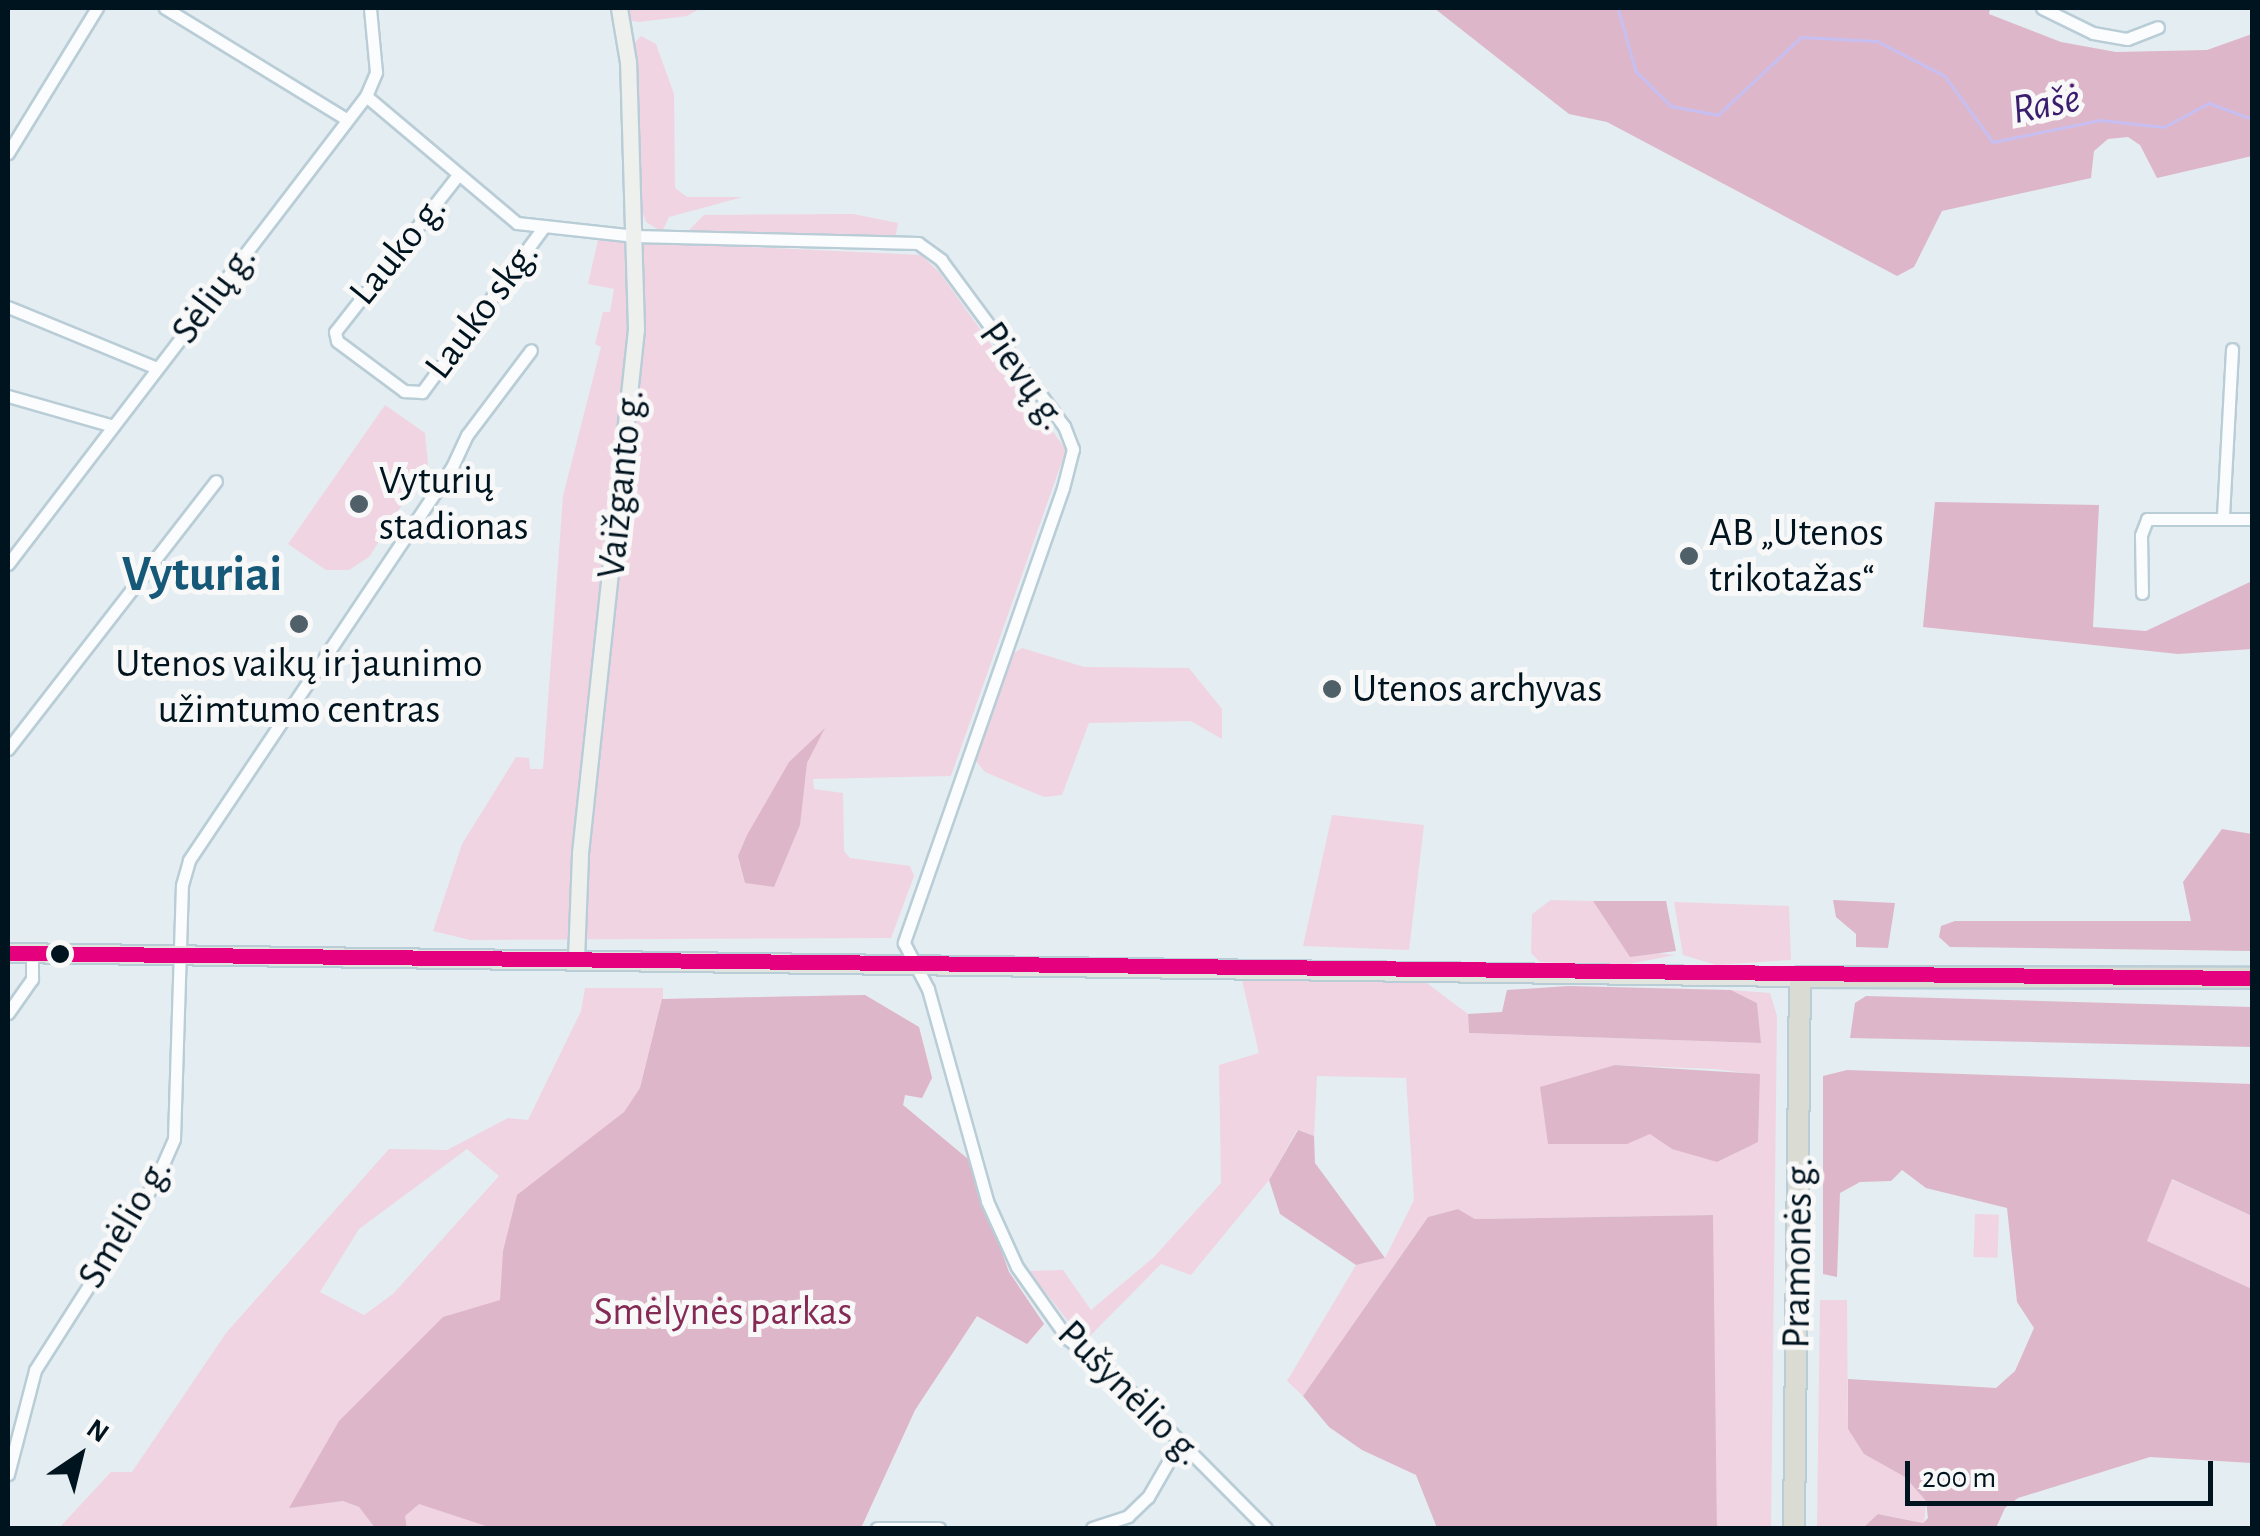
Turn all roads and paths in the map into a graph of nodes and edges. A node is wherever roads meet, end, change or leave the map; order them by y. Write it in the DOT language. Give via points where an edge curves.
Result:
graph roads {
  1 [pos="97,8"];
  2 [pos="165,8"];
  3 [pos="370,8"];
  4 [pos="620,8"];
  5 [pos="2042,8"];
  6 [pos="2158,27"];
  7 [pos="366,96"];
  8 [pos="346,119"];
  9 [pos="8,153"];
  10 [pos="458,176"];
  11 [pos="543,228"];
  12 [pos="635,236"];
  13 [pos="8,307"];
  14 [pos="2232,349"];
  15 [pos="530,350"];
  16 [pos="157,368"];
  17 [pos="422,392"];
  18 [pos="8,396"];
  19 [pos="113,426"];
  20 [pos="216,481"];
  21 [pos="2223,516"];
  22 [pos="2252,520"];
  23 [pos="8,564"];
  24 [pos="2142,593"];
  25 [pos="8,749"];
  26 [pos="8,953"];
  27 [pos="32,953"];
  28 [pos="181,956"];
  29 [pos="576,959"];
  30 [pos="917,962"];
  31 [pos="1800,977"];
  32 [pos="2252,978"];
  33 [pos="8,1012"];
  34 [pos="1180,1443"];
  35 [pos="8,1474"];
  36 [pos="877,1528"];
  37 [pos="939,1528"];
  38 [pos="1092,1528"];
  39 [pos="1266,1528"];
  40 [pos="1794,1528"];
  1 -- 9 [label="street"];
  2 -- 8 [label="street"];
  3 -- 7 [label="street" via="376,72"];
  4 -- 12 [label="main road, Vaižganto g."];
  5 -- 6 [label="street" via="2110,36 2144,36"];
  7 -- 8 [label="street, Sėlių g."];
  7 -- 10 [label="street"];
  8 -- 16 [label="street, Sėlių g."];
  10 -- 11 [label="street" via="507,218"];
  10 -- 17 [label="street, Lauko g." via="335,332 337,342 404,391"];
  11 -- 12 [label="street"];
  11 -- 17 [label="street, Lauko skg."];
  12 -- 29 [label="main road, Vaižganto g." via="630,420 585,806"];
  12 -- 30 [label="street, Pievų g." via="918,244 941,260 1064,426 1073,449 906,928 904,942"];
  13 -- 16 [label="street"];
  14 -- 21 [label="street"];
  15 -- 28 [label="street, Smėlio g." via="466,435 452,468 189,860"];
  16 -- 19 [label="street, Sėlių g."];
  18 -- 19 [label="street"];
  19 -- 23 [label="street, Sėlių g."];
  20 -- 25 [label="street"];
  21 -- 22 [label="street"];
  21 -- 24 [label="street" via="2147,518 2140,535"];
  26 -- 27 [label="main road"];
  27 -- 28 [label="main road"];
  27 -- 33 [label="street" via="32,979"];
  28 -- 29 [label="main road"];
  28 -- 35 [label="street, Smėlio g." via="174,1139 156,1180 35,1370"];
  29 -- 30 [label="main road"];
  30 -- 31 [label="main road"];
  30 -- 34 [label="street, Pušynėlio g." via="987,1201 1018,1267 1068,1339"];
  31 -- 32 [label="highway"];
  31 -- 40 [label="highway, Pramonės g."];
  34 -- 38 [label="street" via="1148,1497 1128,1516"];
  34 -- 39 [label="street, Pušynėlio g."];
  36 -- 37 [label="street"];
}
